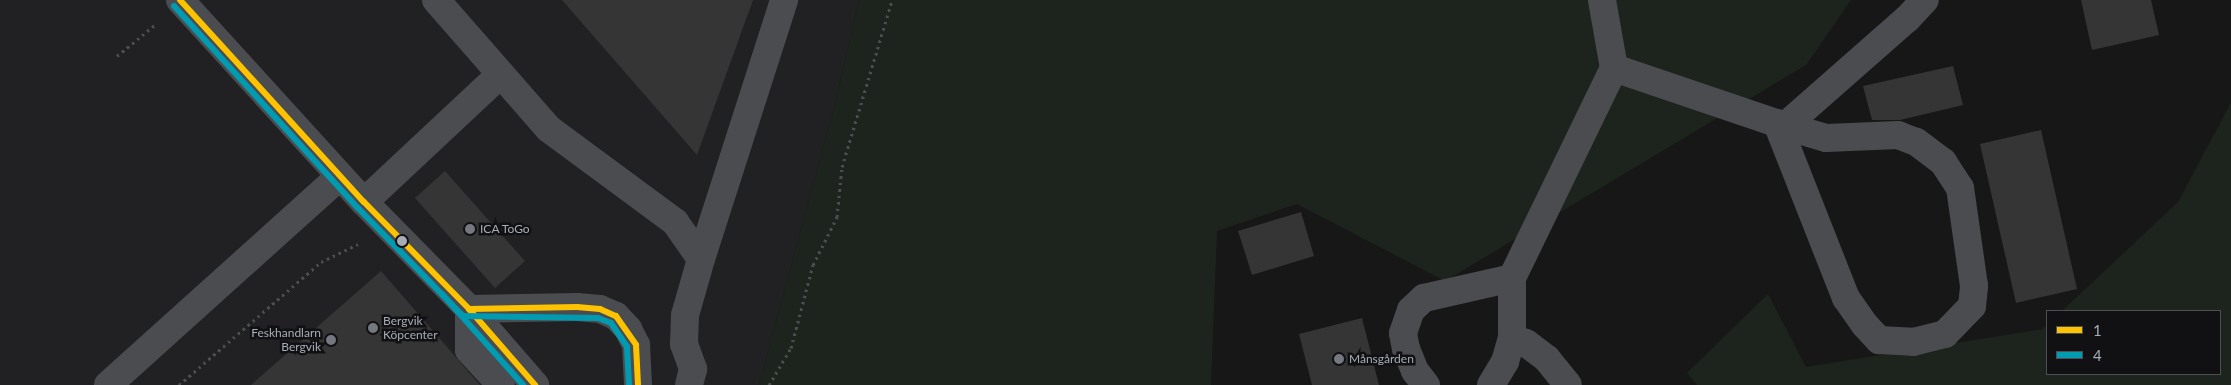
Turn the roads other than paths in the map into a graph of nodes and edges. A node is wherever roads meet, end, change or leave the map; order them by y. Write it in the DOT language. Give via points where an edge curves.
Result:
graph roads {
  1 [pos="180,0"];
  2 [pos="436,0"];
  3 [pos="784,0"];
  4 [pos="1602,0"];
  5 [pos="1925,0"];
  6 [pos="1614,68"];
  7 [pos="501,74"];
  8 [pos="1781,124"];
  9 [pos="340,176"];
  10 [pos="364,202"];
  11 [pos="701,258"];
  12 [pos="1512,278"];
  13 [pos="469,309"];
  14 [pos="1512,338"];
  15 [pos="108,385"];
  16 [pos="501,385"];
  17 [pos="536,385"];
  18 [pos="638,385"];
  19 [pos="689,385"];
  20 [pos="1426,385"];
  21 [pos="1491,385"];
  22 [pos="1568,385"];
  1 -- 9 [label="street"];
  2 -- 7 [label="street"];
  3 -- 11 [label="street"];
  4 -- 6 [label="street"];
  5 -- 8 [label="street" via="1907,19"];
  6 -- 8 [label="street"];
  6 -- 12 [label="street"];
  7 -- 10 [label="street"];
  7 -- 11 [label="street" via="554,134 633,188 674,222"];
  8 -- 8 [label="street" via="1826,138 1898,135 1916,142 1943,162 1960,188 1974,286 1972,306 1945,334 1913,342 1879,340 1865,325 1846,298"];
  9 -- 10 [label="street"];
  9 -- 15 [label="street"];
  10 -- 13 [label="street"];
  11 -- 19 [label="street" via="685,315 684,344 692,369"];
  12 -- 14 [label="street"];
  12 -- 20 [label="street" via="1424,298 1411,310 1404,333 1406,349 1415,371"];
  13 -- 16 [label="street" via="469,350"];
  13 -- 17 [label="street"];
  13 -- 18 [label="street" via="578,307 600,309 616,316 636,345"];
  14 -- 21 [label="street" via="1505,362"];
  14 -- 22 [label="street" via="1526,343 1547,359"];
}
